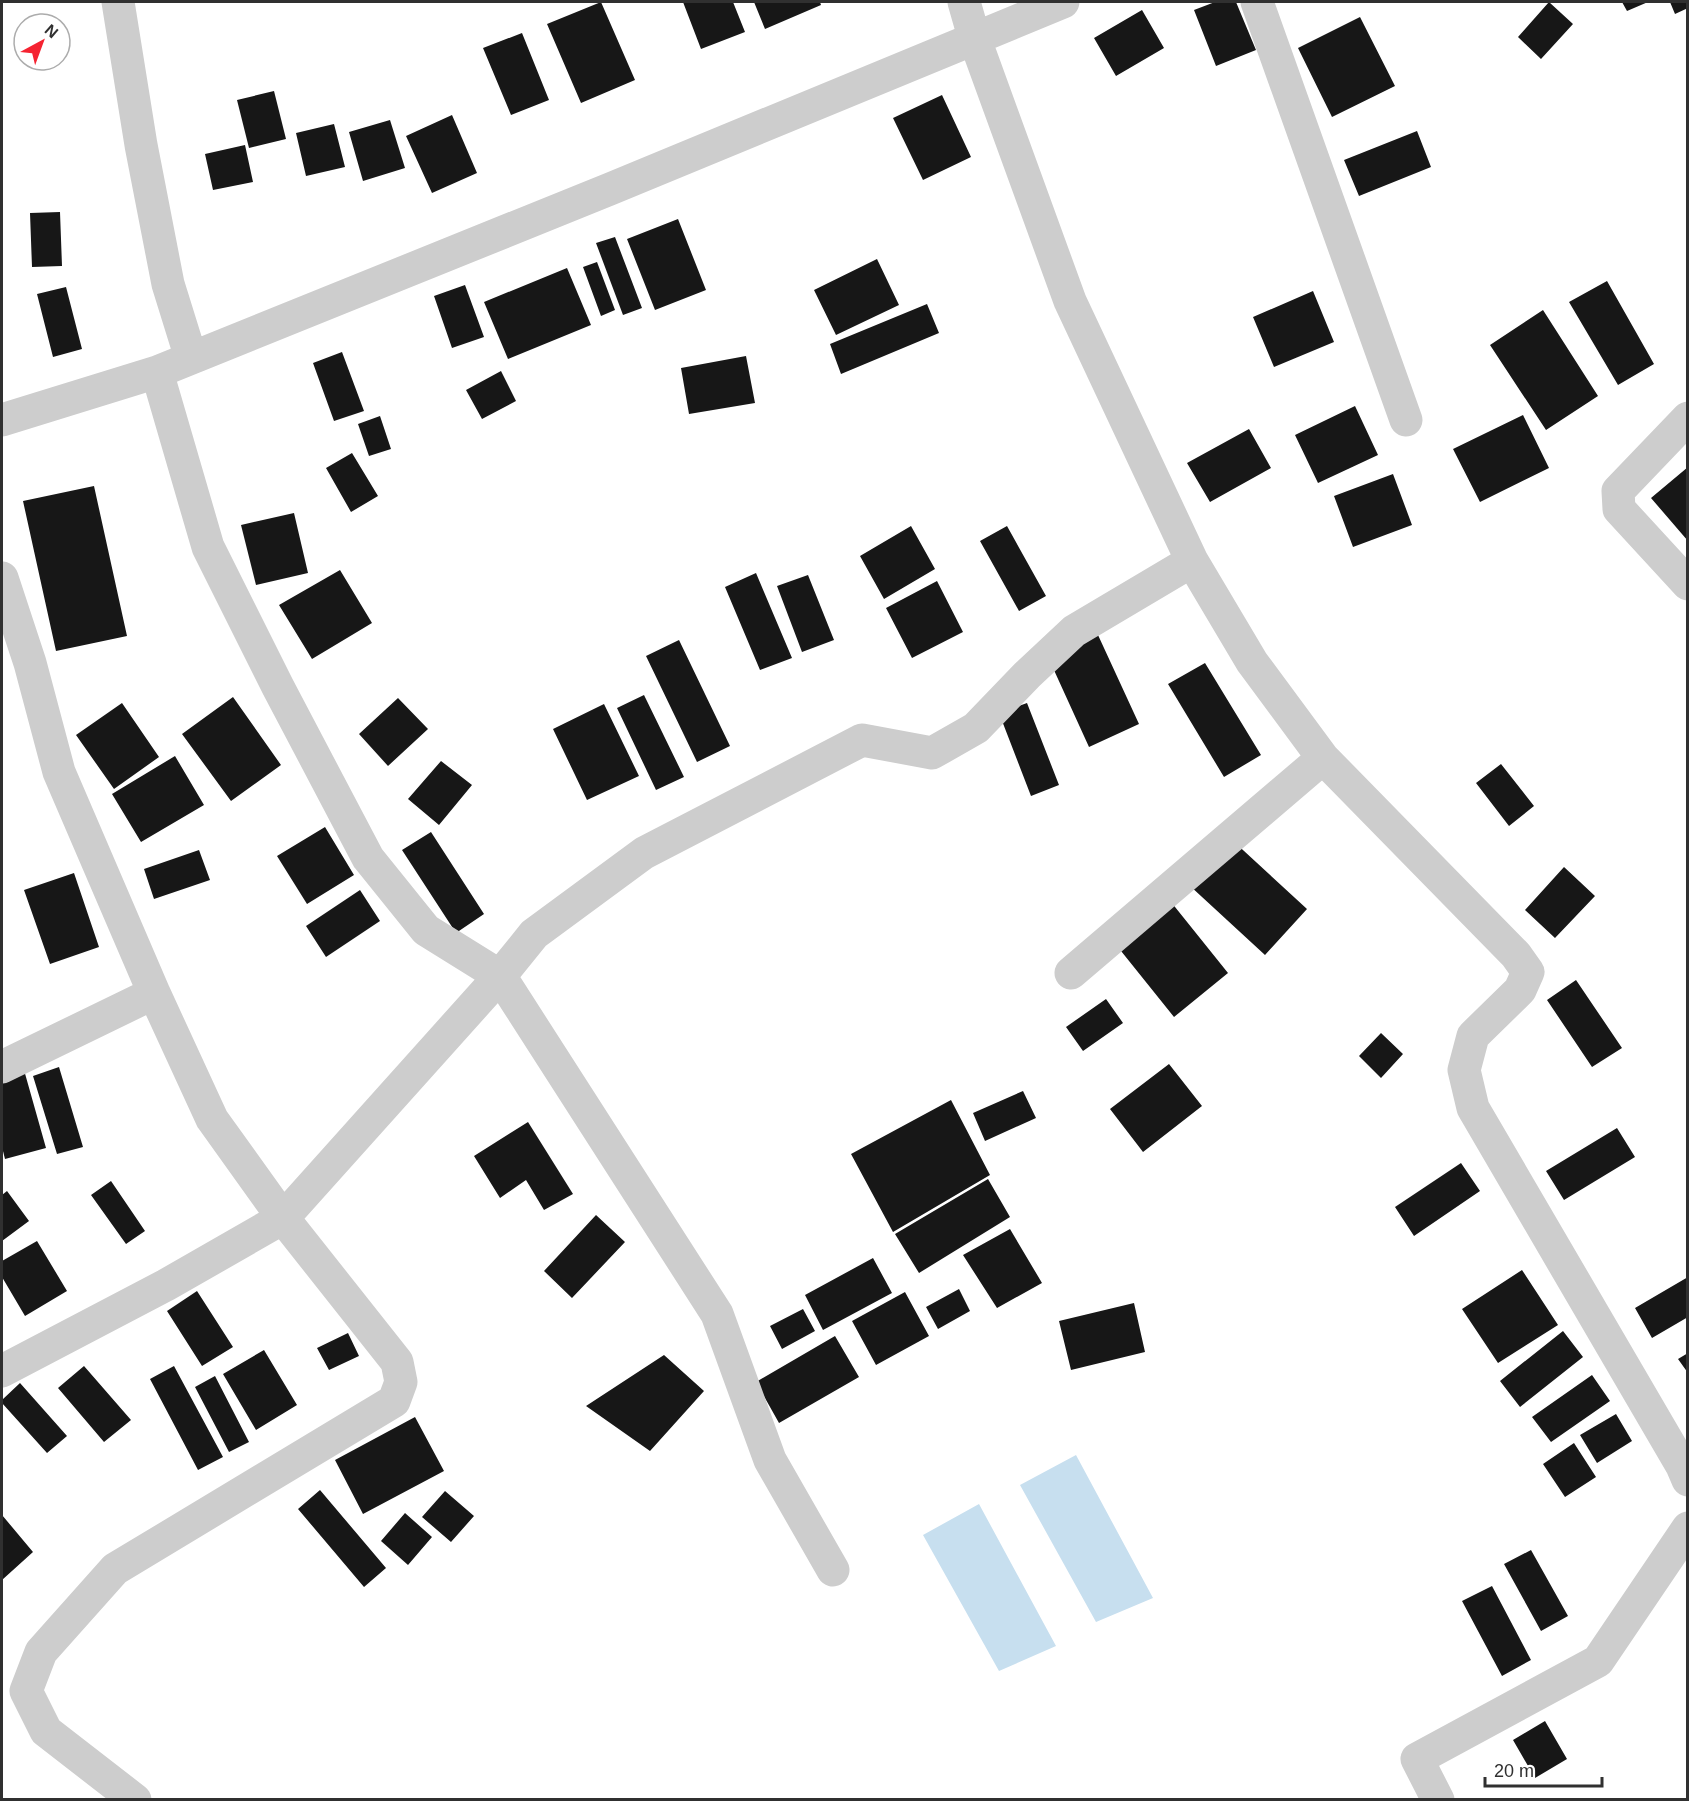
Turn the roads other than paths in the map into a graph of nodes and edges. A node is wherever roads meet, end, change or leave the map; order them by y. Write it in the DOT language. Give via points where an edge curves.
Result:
graph roads {
  1 [pos="118,2"];
  2 [pos="964,2"];
  3 [pos="1063,2"];
  4 [pos="1257,2"];
  5 [pos="974,37"];
  6 [pos="191,358"];
  7 [pos="157,372"];
  8 [pos="1688,418"];
  9 [pos="2,420"];
  10 [pos="1406,420"];
  11 [pos="1192,561"];
  12 [pos="2,578"];
  13 [pos="1688,584"];
  14 [pos="1323,758"];
  15 [pos="1071,973"];
  16 [pos="500,976"];
  17 [pos="154,993"];
  18 [pos="2,1067"];
  19 [pos="283,1218"];
  20 [pos="2,1371"];
  21 [pos="1688,1480"];
  22 [pos="1688,1528"];
  23 [pos="833,1570"];
  24 [pos="135,1800"];
  25 [pos="1438,1800"];
  1 -- 6 [label="street" via="168,284"];
  2 -- 5 [label="street"];
  3 -- 5 [label="street"];
  4 -- 10 [label="street"];
  5 -- 6 [label="street" via="599,194"];
  5 -- 11 [label="street" via="1070,301"];
  6 -- 7 [label="street"];
  7 -- 9 [label="street"];
  7 -- 16 [label="street" via="208,547 368,858 426,930"];
  8 -- 13 [label="street" via="1618,491 1618,509"];
  11 -- 14 [label="street" via="1252,662"];
  11 -- 16 [label="street" via="1074,631 976,728 932,753 862,740 644,853 534,934"];
  12 -- 17 [label="street" via="59,772"];
  14 -- 15 [label="street"];
  14 -- 21 [label="street" via="1516,955 1528,972 1520,990 1473,1036 1464,1070 1473,1108"];
  16 -- 19 [label="street"];
  16 -- 23 [label="street" via="717,1314 770,1460"];
  17 -- 18 [label="street"];
  17 -- 19 [label="street" via="212,1119"];
  19 -- 20 [label="street"];
  19 -- 24 [label="street" via="397,1362 401,1382 394,1401 115,1569 41,1652 26,1691 45,1731"];
  22 -- 25 [label="street" via="1598,1661 1417,1760"];
}
